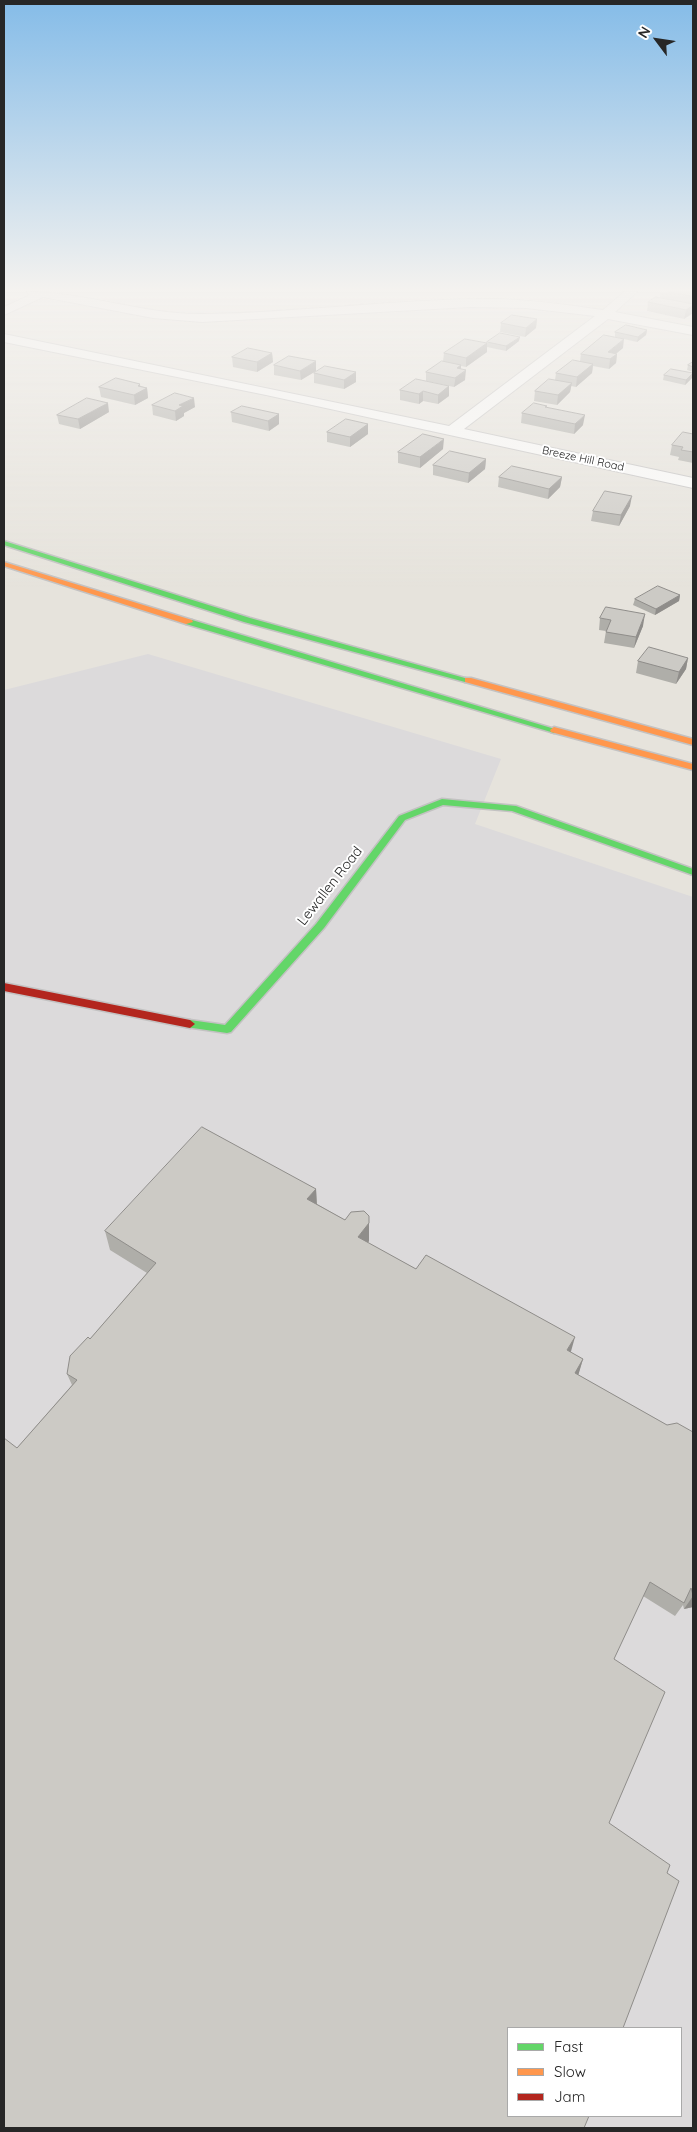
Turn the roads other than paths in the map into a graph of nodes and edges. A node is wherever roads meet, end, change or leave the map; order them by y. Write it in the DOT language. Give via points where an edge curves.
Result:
graph roads {
  1 [pos="262,391"];
  2 [pos="504,391"];
  3 [pos="452,431"];
  4 [pos="693,483"];
  5 [pos="4,543"];
  6 [pos="4,564"];
  7 [pos="693,742"];
  8 [pos="693,767"];
  9 [pos="693,872"];
  10 [pos="4,987"];
  1 -- 3 [label="street, Breeze Hill Road"];
  2 -- 3 [label="street"];
  3 -- 4 [label="street, Breeze Hill Road"];
  5 -- 7 [label="main road" via="247,620"];
  6 -- 8 [label="main road" via="320,662"];
  9 -- 10 [label="main road, Lewallen Road" via="513,808 442,802 402,818 320,926 227,1029"];
}
